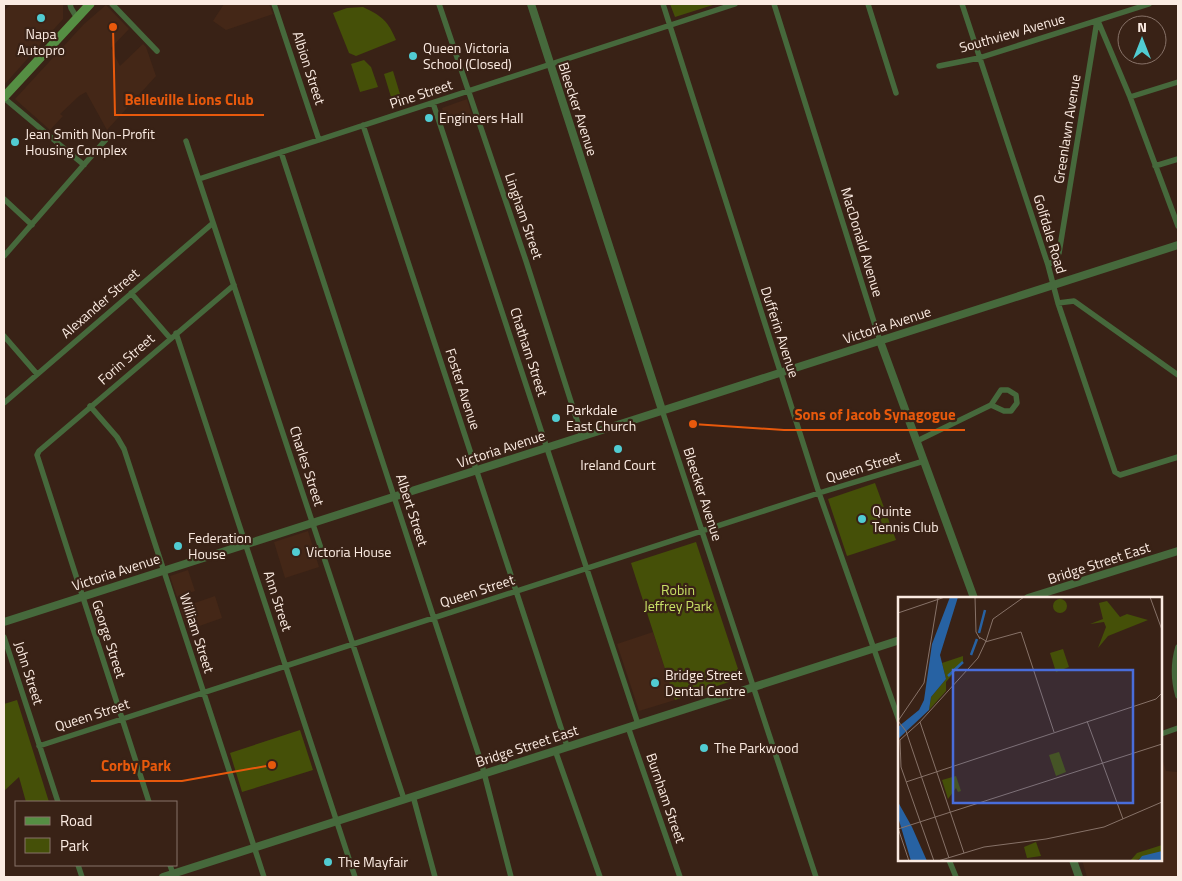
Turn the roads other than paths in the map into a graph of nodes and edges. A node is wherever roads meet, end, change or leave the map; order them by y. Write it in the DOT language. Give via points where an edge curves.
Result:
graph roads {
  1 [pos="70,4"];
  2 [pos="90,4"];
  3 [pos="112,4"];
  4 [pos="274,4"];
  5 [pos="439,4"];
  6 [pos="530,4"];
  7 [pos="662,4"];
  8 [pos="736,4"];
  9 [pos="774,4"];
  10 [pos="868,4"];
  11 [pos="962,4"];
  12 [pos="1149,4"];
  13 [pos="77,18"];
  14 [pos="1097,21"];
  15 [pos="670,26"];
  16 [pos="157,51"];
  17 [pos="979,58"];
  18 [pos="551,64"];
  19 [pos="940,66"];
  20 [pos="1178,82"];
  21 [pos="469,91"];
  22 [pos="896,93"];
  23 [pos="4,97"];
  24 [pos="1130,97"];
  25 [pos="433,103"];
  26 [pos="364,125"];
  27 [pos="109,136"];
  28 [pos="319,140"];
  29 [pos="186,141"];
  30 [pos="281,152"];
  31 [pos="1178,159"];
  32 [pos="84,165"];
  33 [pos="1155,166"];
  34 [pos="199,179"];
  35 [pos="4,199"];
  36 [pos="213,223"];
  37 [pos="32,224"];
  38 [pos="1178,226"];
  39 [pos="1178,245"];
  40 [pos="4,256"];
  41 [pos="1048,265"];
  42 [pos="234,284"];
  43 [pos="1053,286"];
  44 [pos="131,293"];
  45 [pos="1058,303"];
  46 [pos="176,332"];
  47 [pos="4,336"];
  48 [pos="170,338"];
  49 [pos="880,341"];
  50 [pos="780,373"];
  51 [pos="37,374"];
  52 [pos="1178,375"];
  53 [pos="4,403"];
  54 [pos="991,405"];
  55 [pos="90,406"];
  56 [pos="662,410"];
  57 [pos="582,436"];
  58 [pos="917,442"];
  59 [pos="547,447"];
  60 [pos="37,455"];
  61 [pos="1178,457"];
  62 [pos="924,461"];
  63 [pos="477,470"];
  64 [pos="819,493"];
  65 [pos="395,496"];
  66 [pos="313,522"];
  67 [pos="702,532"];
  68 [pos="246,544"];
  69 [pos="1178,551"];
  70 [pos="587,569"];
  71 [pos="163,570"];
  72 [pos="516,591"];
  73 [pos="82,596"];
  74 [pos="974,597"];
  75 [pos="1031,597"];
  76 [pos="434,618"];
  77 [pos="4,622"];
  78 [pos="4,637"];
  79 [pos="898,641"];
  80 [pos="353,644"];
  81 [pos="1178,647"];
  82 [pos="872,648"];
  83 [pos="286,666"];
  84 [pos="752,686"];
  85 [pos="204,693"];
  86 [pos="1178,696"];
  87 [pos="898,718"];
  88 [pos="122,719"];
  89 [pos="638,724"];
  90 [pos="628,727"];
  91 [pos="1178,728"];
  92 [pos="1162,734"];
  93 [pos="39,746"];
  94 [pos="567,746"];
  95 [pos="555,750"];
  96 [pos="485,774"];
  97 [pos="413,796"];
  98 [pos="404,799"];
  99 [pos="58,801"];
  100 [pos="149,801"];
  101 [pos="336,821"];
  102 [pos="254,848"];
  103 [pos="949,861"];
  104 [pos="1072,861"];
  105 [pos="173,876"];
  106 [pos="163,877"];
  107 [pos="264,877"];
  108 [pos="355,877"];
  109 [pos="435,877"];
  110 [pos="512,877"];
  111 [pos="600,877"];
  112 [pos="680,877"];
  113 [pos="816,877"];
  114 [pos="956,877"];
  115 [pos="1079,877"];
  1 -- 13 [label="street"];
  2 -- 13 [label="main road"];
  3 -- 16 [label="street"];
  4 -- 28 [label="street, Albion Street"];
  5 -- 21 [label="street, Lingham Street"];
  6 -- 18 [label="street, Bleecker Avenue"];
  7 -- 15 [label="street, Dufferin Avenue"];
  8 -- 15 [label="street, Pine Street"];
  9 -- 49 [label="street, MacDonald Avenue"];
  10 -- 22 [label="street"];
  11 -- 17 [label="street, Golfdale Road"];
  12 -- 14 [label="street, Southview Avenue"];
  13 -- 23 [label="main road"];
  14 -- 17 [label="street, Southview Avenue"];
  14 -- 24 [label="street"];
  14 -- 41 [label="street, Greenlawn Avenue" via="1059,253"];
  15 -- 18 [label="street, Pine Street"];
  15 -- 50 [label="street, Dufferin Avenue"];
  17 -- 19 [label="street, Southview Avenue"];
  17 -- 41 [label="street, Golfdale Road"];
  18 -- 21 [label="street, Pine Street"];
  18 -- 56 [label="street, Bleecker Avenue"];
  20 -- 24 [label="street"];
  21 -- 25 [label="street, Pine Street"];
  21 -- 57 [label="street, Lingham Street"];
  23 -- 32 [label="street"];
  24 -- 33 [label="street"];
  25 -- 26 [label="street, Pine Street"];
  25 -- 59 [label="street, Chatham Street"];
  26 -- 28 [label="street, Pine Street"];
  26 -- 63 [label="street, Foster Avenue"];
  27 -- 32 [label="street"];
  28 -- 30 [label="street, Pine Street"];
  29 -- 34 [label="street, Charles Street"];
  30 -- 34 [label="street, Pine Street"];
  30 -- 65 [label="street, Albert Street"];
  31 -- 33 [label="street"];
  32 -- 37 [label="street"];
  33 -- 38 [label="street"];
  34 -- 36 [label="street, Charles Street"];
  35 -- 37 [label="street"];
  36 -- 42 [label="street, Charles Street"];
  36 -- 44 [label="street, Alexander Street"];
  37 -- 40 [label="street"];
  39 -- 43 [label="street, Victoria Avenue"];
  41 -- 43 [label="street, Golfdale Road"];
  42 -- 46 [label="street, Forin Street"];
  42 -- 66 [label="street, Charles Street"];
  43 -- 45 [label="street, Golfdale Road"];
  43 -- 49 [label="street, Victoria Avenue"];
  44 -- 48 [label="street"];
  44 -- 51 [label="street, Alexander Street"];
  45 -- 52 [label="street" via="1074,301"];
  45 -- 61 [label="street, Golfdale Road" via="1115,472 1120,476"];
  46 -- 48 [label="street, Forin Street"];
  46 -- 68 [label="street, Ann Street"];
  47 -- 51 [label="street"];
  48 -- 55 [label="street, Forin Street"];
  49 -- 50 [label="street, Victoria Avenue"];
  49 -- 58 [label="street, MacDonald Avenue"];
  50 -- 56 [label="street, Victoria Avenue"];
  50 -- 64 [label="street, Dufferin Avenue"];
  51 -- 53 [label="street, Alexander Street"];
  54 -- 54 [label="street" via="1011,411 1018,399 1014,392 1001,390"];
  54 -- 58 [label="street"];
  55 -- 60 [label="street, Forin Street"];
  55 -- 71 [label="street, William Street" via="121,442"];
  56 -- 57 [label="street, Victoria Avenue"];
  56 -- 67 [label="street, Bleecker Avenue"];
  57 -- 59 [label="street, Victoria Avenue"];
  58 -- 62 [label="street, MacDonald Avenue"];
  59 -- 63 [label="street, Victoria Avenue"];
  59 -- 70 [label="street, Chatham Street"];
  60 -- 73 [label="street, George Street"];
  62 -- 64 [label="street, Queen Street"];
  62 -- 74 [label="street, MacDonald Avenue"];
  63 -- 65 [label="street, Victoria Avenue"];
  63 -- 72 [label="street, Foster Avenue"];
  64 -- 67 [label="street, Queen Street"];
  64 -- 82 [label="street, Dufferin Avenue"];
  65 -- 66 [label="street, Victoria Avenue"];
  65 -- 76 [label="street, Albert Street"];
  66 -- 68 [label="street, Victoria Avenue"];
  66 -- 80 [label="street, Charles Street"];
  67 -- 70 [label="street, Queen Street"];
  67 -- 84 [label="street, Bleecker Avenue"];
  68 -- 71 [label="street, Victoria Avenue"];
  68 -- 83 [label="street, Ann Street"];
  69 -- 75 [label="street, Bridge Street East"];
  70 -- 72 [label="street, Queen Street"];
  70 -- 89 [label="street, Chatham Street"];
  71 -- 73 [label="street, Victoria Avenue"];
  71 -- 85 [label="street, William Street"];
  72 -- 76 [label="street, Queen Street"];
  72 -- 94 [label="street, Foster Avenue"];
  73 -- 77 [label="street, Victoria Avenue"];
  73 -- 88 [label="street, George Street"];
  76 -- 80 [label="street, Queen Street"];
  76 -- 96 [label="street, Albert Street"];
  78 -- 93 [label="street, John Street"];
  79 -- 82 [label="street, Bridge Street East"];
  80 -- 83 [label="street, Queen Street"];
  80 -- 98 [label="street, Charles Street"];
  81 -- 86 [label="street" via="1173,677"];
  82 -- 84 [label="street, Bridge Street East"];
  82 -- 87 [label="street, Dufferin Avenue"];
  83 -- 85 [label="street, Queen Street"];
  83 -- 101 [label="street, Ann Street"];
  84 -- 89 [label="street, Bridge Street East"];
  84 -- 113 [label="street, Bleecker Avenue"];
  85 -- 88 [label="street, Queen Street"];
  85 -- 102 [label="street, William Street"];
  88 -- 93 [label="street, Queen Street"];
  88 -- 100 [label="street, George Street"];
  89 -- 90 [label="street, Bridge Street East"];
  90 -- 94 [label="street, Bridge Street East"];
  90 -- 112 [label="street, Burnham Street"];
  91 -- 92 [label="street"];
  93 -- 99 [label="street, John Street"];
  94 -- 95 [label="street, Bridge Street East"];
  95 -- 96 [label="street, Bridge Street East"];
  95 -- 111 [label="street"];
  96 -- 97 [label="street, Bridge Street East"];
  96 -- 110 [label="street, Albert Street"];
  97 -- 98 [label="street, Bridge Street East"];
  97 -- 109 [label="street"];
  98 -- 101 [label="street, Bridge Street East"];
  101 -- 102 [label="street, Bridge Street East"];
  101 -- 108 [label="street, Ann Street"];
  102 -- 105 [label="street, Bridge Street East"];
  102 -- 107 [label="street, William Street"];
  103 -- 114 [label="street"];
  104 -- 115 [label="street"];
  105 -- 106 [label="street, Bridge Street East"];
}
